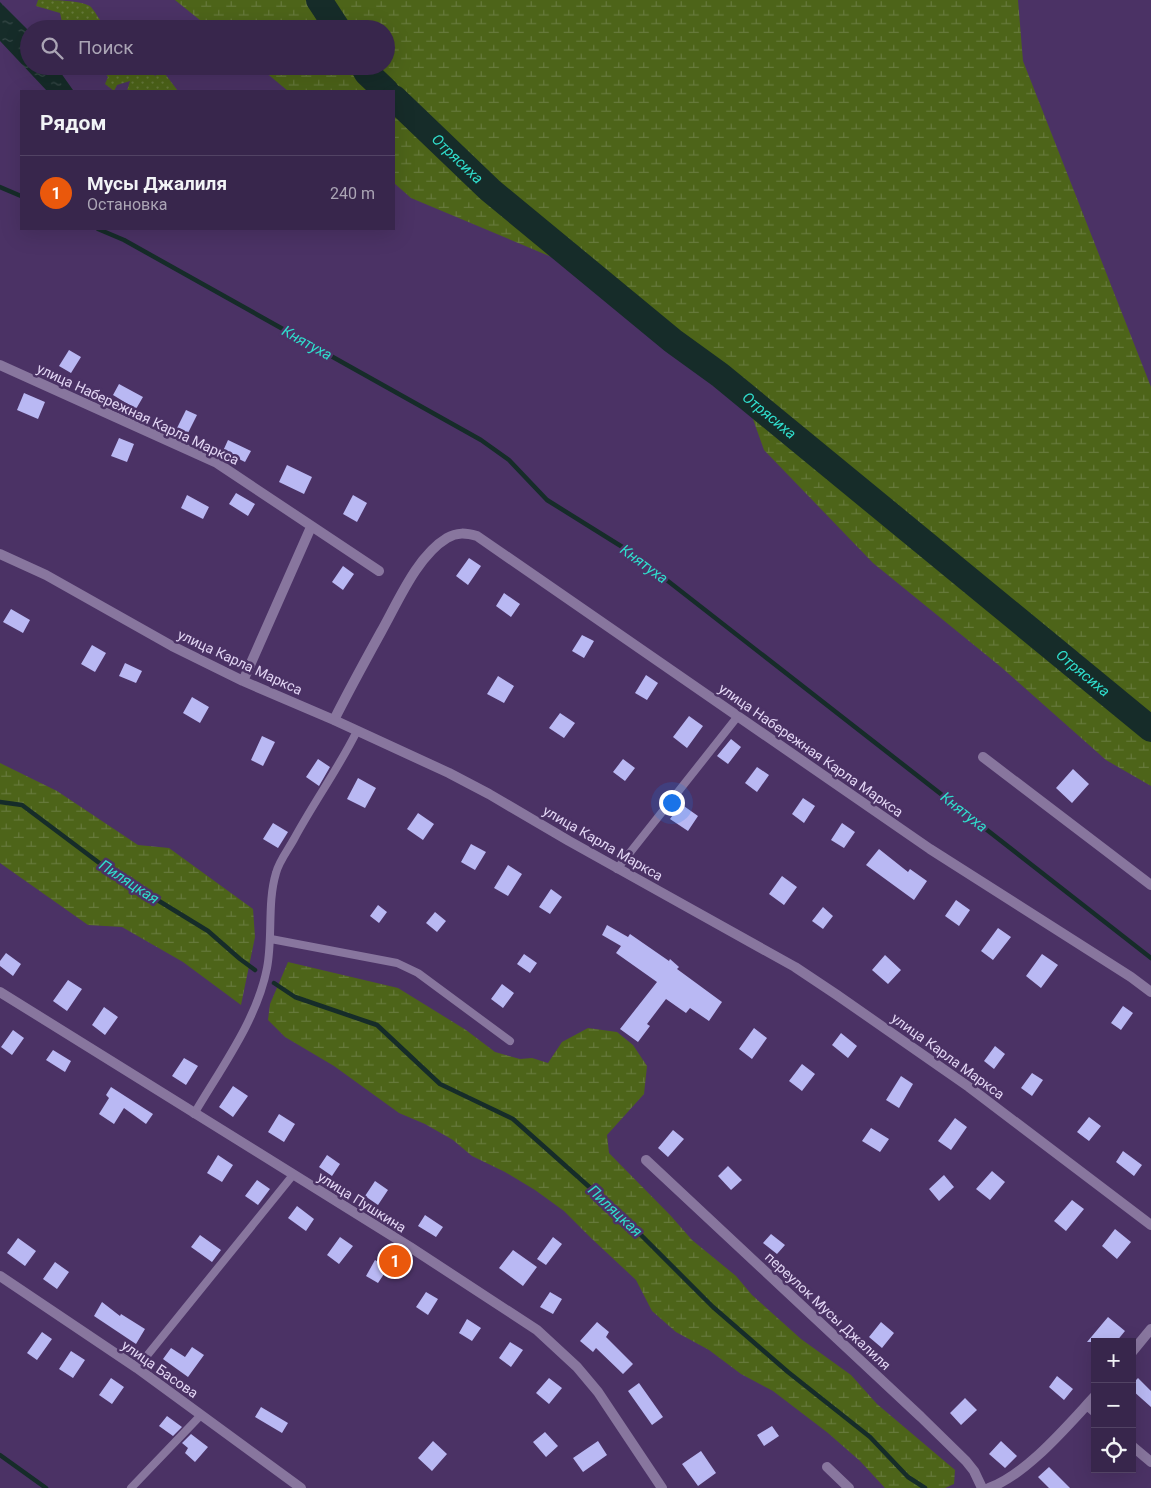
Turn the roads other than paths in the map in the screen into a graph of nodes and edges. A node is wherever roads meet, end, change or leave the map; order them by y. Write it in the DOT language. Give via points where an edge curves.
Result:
graph roads {
  1 [pos="0,364"];
  2 [pos="311,527"];
  3 [pos="0,554"];
  4 [pos="379,571"];
  5 [pos="243,681"];
  6 [pos="738,716"];
  7 [pos="334,720"];
  8 [pos="357,731"];
  9 [pos="983,757"];
  10 [pos="617,869"];
  11 [pos="1151,885"];
  12 [pos="271,939"];
  13 [pos="0,992"];
  14 [pos="1151,992"];
  15 [pos="510,1041"];
  16 [pos="194,1114"];
  17 [pos="646,1160"];
  18 [pos="293,1175"];
  19 [pos="1151,1225"];
  20 [pos="0,1276"];
  21 [pos="1151,1329"];
  22 [pos="1136,1347"];
  23 [pos="136,1368"];
  24 [pos="1091,1400"];
  25 [pos="1086,1405"];
  26 [pos="1091,1409"];
  27 [pos="201,1415"];
  28 [pos="1136,1449"];
  29 [pos="1151,1462"];
  30 [pos="826,1467"];
  31 [pos="131,1488"];
  32 [pos="301,1488"];
  33 [pos="662,1488"];
  34 [pos="849,1488"];
  35 [pos="982,1488"];
  36 [pos="990,1488"];
  1 -- 2 [label="street, улица Набережная Карла Маркса" via="217,463"];
  2 -- 4 [label="street, улица Набережная Карла Маркса"];
  2 -- 5 [label="street"];
  3 -- 5 [label="street, улица Карла Маркса" via="46,575 157,638"];
  5 -- 7 [label="street, улица Карла Маркса"];
  6 -- 7 [label="street, улица Набережная Карла Маркса" via="490,544 477,536 458,534 440,543 421,563"];
  6 -- 10 [label="lane"];
  6 -- 14 [label="street, улица Набережная Карла Маркса" via="930,849"];
  7 -- 8 [label="street, улица Карла Маркса"];
  8 -- 10 [label="street, улица Карла Маркса" via="489,794"];
  8 -- 12 [label="lane" via="276,872 272,890"];
  9 -- 11 [label="street"];
  10 -- 19 [label="street, улица Карла Маркса" via="838,995 969,1087"];
  12 -- 15 [label="lane" via="397,963 418,973"];
  12 -- 16 [label="lane" via="267,968 252,1013"];
  13 -- 16 [label="street, улица Пушкина"];
  16 -- 18 [label="street, улица Пушкина"];
  17 -- 35 [label="street, переулок Мусы Джалиля" via="921,1417 966,1461"];
  18 -- 23 [label="lane"];
  18 -- 33 [label="street, улица Пушкина" via="505,1308 548,1340 578,1367 598,1392"];
  20 -- 23 [label="street, улица Басова"];
  21 -- 22 [label="street"];
  23 -- 27 [label="street, улица Басова"];
  24 -- 25 [label="street"];
  25 -- 26 [label="street"];
  25 -- 36 [label="street" via="1028,1465"];
  27 -- 31 [label="lane"];
  27 -- 32 [label="street, улица Басова"];
  28 -- 29 [label="street"];
  30 -- 34 [label="street"];
}
